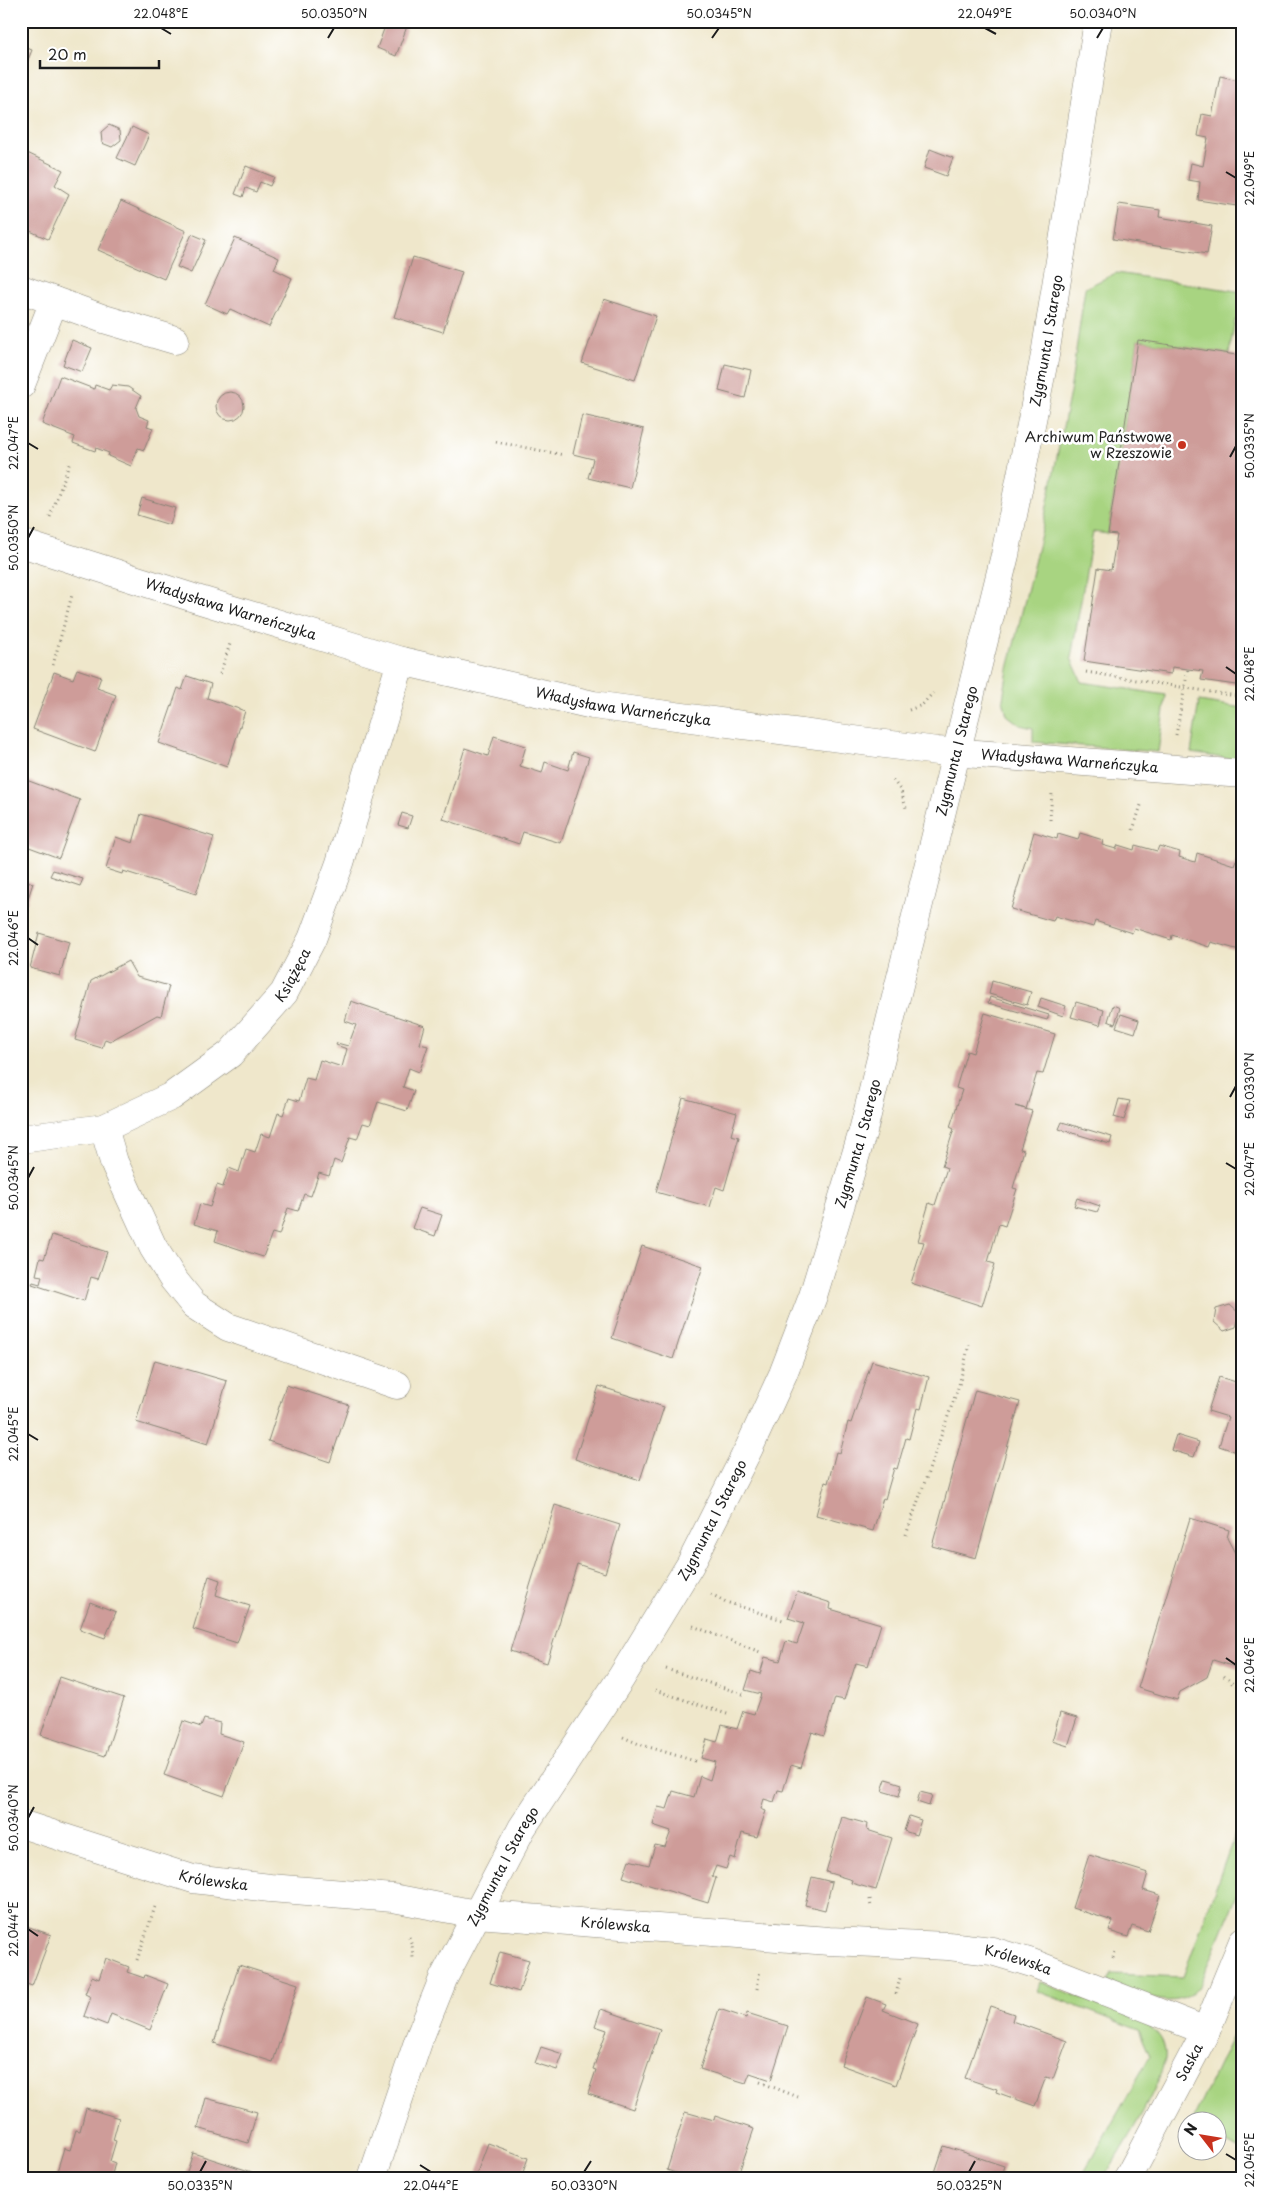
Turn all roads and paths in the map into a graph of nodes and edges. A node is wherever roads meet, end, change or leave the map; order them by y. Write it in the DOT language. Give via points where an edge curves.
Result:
graph roads {
  1 [pos="1098,21"];
  2 [pos="21,290"];
  3 [pos="54,301"];
  4 [pos="175,340"];
  5 [pos="21,385"];
  6 [pos="496,442"];
  7 [pos="564,455"];
  8 [pos="70,462"];
  9 [pos="31,546"];
  10 [pos="74,588"];
  11 [pos="232,638"];
  12 [pos="401,661"];
  13 [pos="53,665"];
  14 [pos="1188,669"];
  15 [pos="1086,672"];
  16 [pos="220,674"];
  17 [pos="1184,688"];
  18 [pos="935,689"];
  19 [pos="1243,697"];
  20 [pos="903,712"];
  21 [pos="1178,727"];
  22 [pos="956,753"];
  23 [pos="1243,774"];
  24 [pos="891,778"];
  25 [pos="1052,789"];
  26 [pos="1142,798"];
  27 [pos="906,810"];
  28 [pos="1050,820"];
  29 [pos="1133,830"];
  30 [pos="104,1128"];
  31 [pos="21,1139"];
  32 [pos="970,1342"];
  33 [pos="397,1385"];
  34 [pos="906,1534"];
  35 [pos="682,1580"];
  36 [pos="662,1613"];
  37 [pos="786,1621"];
  38 [pos="760,1652"];
  39 [pos="628,1668"];
  40 [pos="1224,1676"];
  41 [pos="1243,1687"];
  42 [pos="746,1695"];
  43 [pos="730,1715"];
  44 [pos="591,1723"];
  45 [pos="698,1762"];
  46 [pos="21,1824"];
  47 [pos="156,1902"];
  48 [pos="476,1914"];
  49 [pos="1243,1941"];
  50 [pos="137,1960"];
  51 [pos="1206,2031"];
  52 [pos="760,2082"];
  53 [pos="798,2096"];
  54 [pos="372,2178"];
  55 [pos="1128,2178"];
  1 -- 22 [label="street, Zygmunta I Starego" via="1045,355 1005,555"];
  2 -- 3 [label="street"];
  3 -- 4 [label="street"];
  3 -- 5 [label="street"];
  6 -- 7 [label="path"];
  8 -- 9 [label="path"];
  9 -- 12 [label="street, Władysława Warneńczyka"];
  10 -- 13 [label="path"];
  11 -- 16 [label="path"];
  12 -- 22 [label="street, Władysława Warneńczyka" via="593,705"];
  12 -- 30 [label="street, Książęca" via="340,862 312,939 284,993 230,1054 172,1096"];
  14 -- 17 [label="path"];
  15 -- 17 [label="path"];
  17 -- 19 [label="path"];
  17 -- 21 [label="path"];
  18 -- 20 [label="path" via="922,705"];
  22 -- 23 [label="street, Władysława Warneńczyka"];
  22 -- 35 [label="street, Zygmunta I Starego" via="863,1130 813,1296 750,1448"];
  24 -- 27 [label="path" via="901,791"];
  25 -- 28 [label="path"];
  26 -- 29 [label="path"];
  30 -- 31 [label="street, Książęca"];
  30 -- 33 [label="street" via="114,1162 154,1247 173,1279 194,1305 228,1327"];
  32 -- 34 [label="path" via="959,1385"];
  35 -- 36 [label="street, Zygmunta I Starego"];
  35 -- 37 [label="path" via="726,1602"];
  36 -- 38 [label="path"];
  36 -- 39 [label="street, Zygmunta I Starego"];
  39 -- 42 [label="path" via="682,1675"];
  39 -- 43 [label="path"];
  39 -- 44 [label="street, Zygmunta I Starego"];
  40 -- 41 [label="path"];
  44 -- 45 [label="path" via="639,1744"];
  44 -- 48 [label="street, Zygmunta I Starego" via="522,1828"];
  46 -- 48 [label="street, Królewska" via="192,1879 393,1898"];
  47 -- 50 [label="path"];
  48 -- 51 [label="street, Królewska" via="992,1951 1032,1963"];
  48 -- 54 [label="street, Zygmunta I Starego" via="443,1979 419,2039"];
  49 -- 51 [label="street, Saska"];
  51 -- 55 [label="street, Saska"];
  52 -- 53 [label="path"];
}
